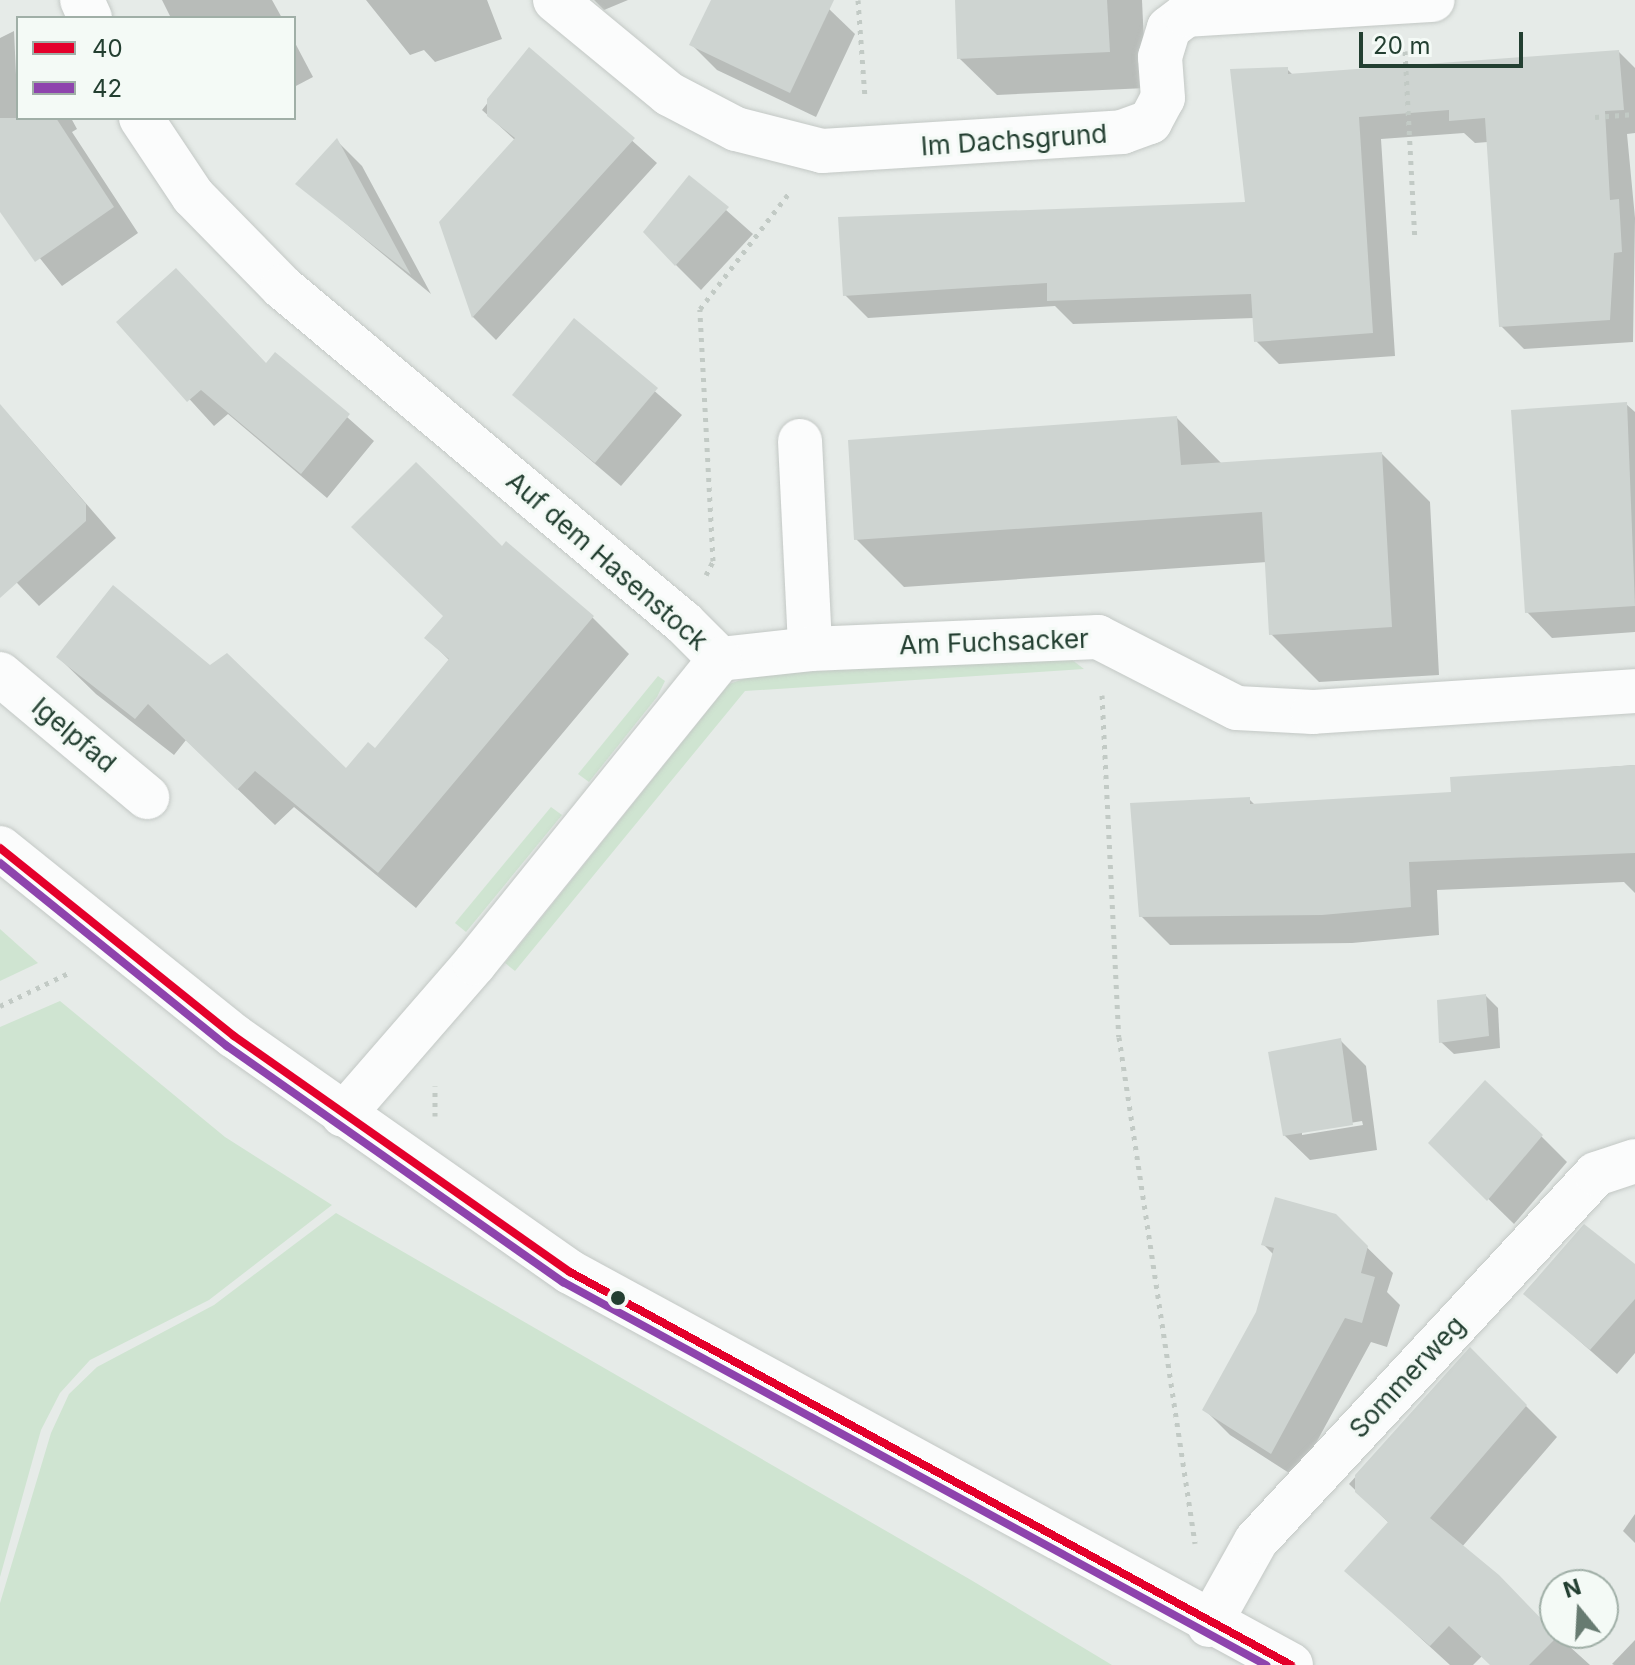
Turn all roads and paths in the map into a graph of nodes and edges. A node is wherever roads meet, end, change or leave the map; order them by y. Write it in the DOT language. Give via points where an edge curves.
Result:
graph roads {
  1 [pos="555,0"];
  2 [pos="858,0"];
  3 [pos="1417,1"];
  4 [pos="1635,114"];
  5 [pos="1595,117"];
  6 [pos="142,120"];
  7 [pos="868,150"];
  8 [pos="822,151"];
  9 [pos="1415,240"];
  10 [pos="800,441"];
  11 [pos="684,623"];
  12 [pos="1098,637"];
  13 [pos="810,649"];
  14 [pos="720,659"];
  15 [pos="0,674"];
  16 [pos="1635,691"];
  17 [pos="147,797"];
  18 [pos="0,848"];
  19 [pos="118,947"];
  20 [pos="0,1006"];
  21 [pos="343,1115"];
  22 [pos="1635,1161"];
  23 [pos="1195,1548"];
  24 [pos="1209,1625"];
  25 [pos="1291,1665"];
  1 -- 8 [label="street, Im Dachsgrund" via="669,94 736,129"];
  2 -- 7 [label="path"];
  3 -- 7 [label="street, Im Dachsgrund" via="1186,15 1169,28 1160,57 1163,98 1150,122 1122,132"];
  3 -- 9 [label="path"];
  4 -- 5 [label="path"];
  6 -- 11 [label="street, Auf dem Hasenstock" via="193,196 282,287"];
  7 -- 8 [label="street, Im Dachsgrund"];
  8 -- 11 [label="path" via="700,309 713,561"];
  10 -- 13 [label="street"];
  11 -- 14 [label="street, Auf dem Hasenstock"];
  12 -- 13 [label="street, Am Fuchsacker"];
  12 -- 16 [label="street, Am Fuchsacker" via="1237,708 1313,712"];
  12 -- 23 [label="path" via="1119,1037"];
  13 -- 14 [label="street, Am Fuchsacker"];
  14 -- 21 [label="street, Auf dem Hasenstock" via="475,963"];
  15 -- 17 [label="street, Igelpfad"];
  18 -- 19 [label="street"];
  19 -- 20 [label="path"];
  19 -- 21 [label="street"];
  21 -- 24 [label="street" via="570,1272"];
  22 -- 24 [label="street, Sommerweg" via="1596,1174 1587,1183 1267,1529"];
  24 -- 25 [label="street"];
}
